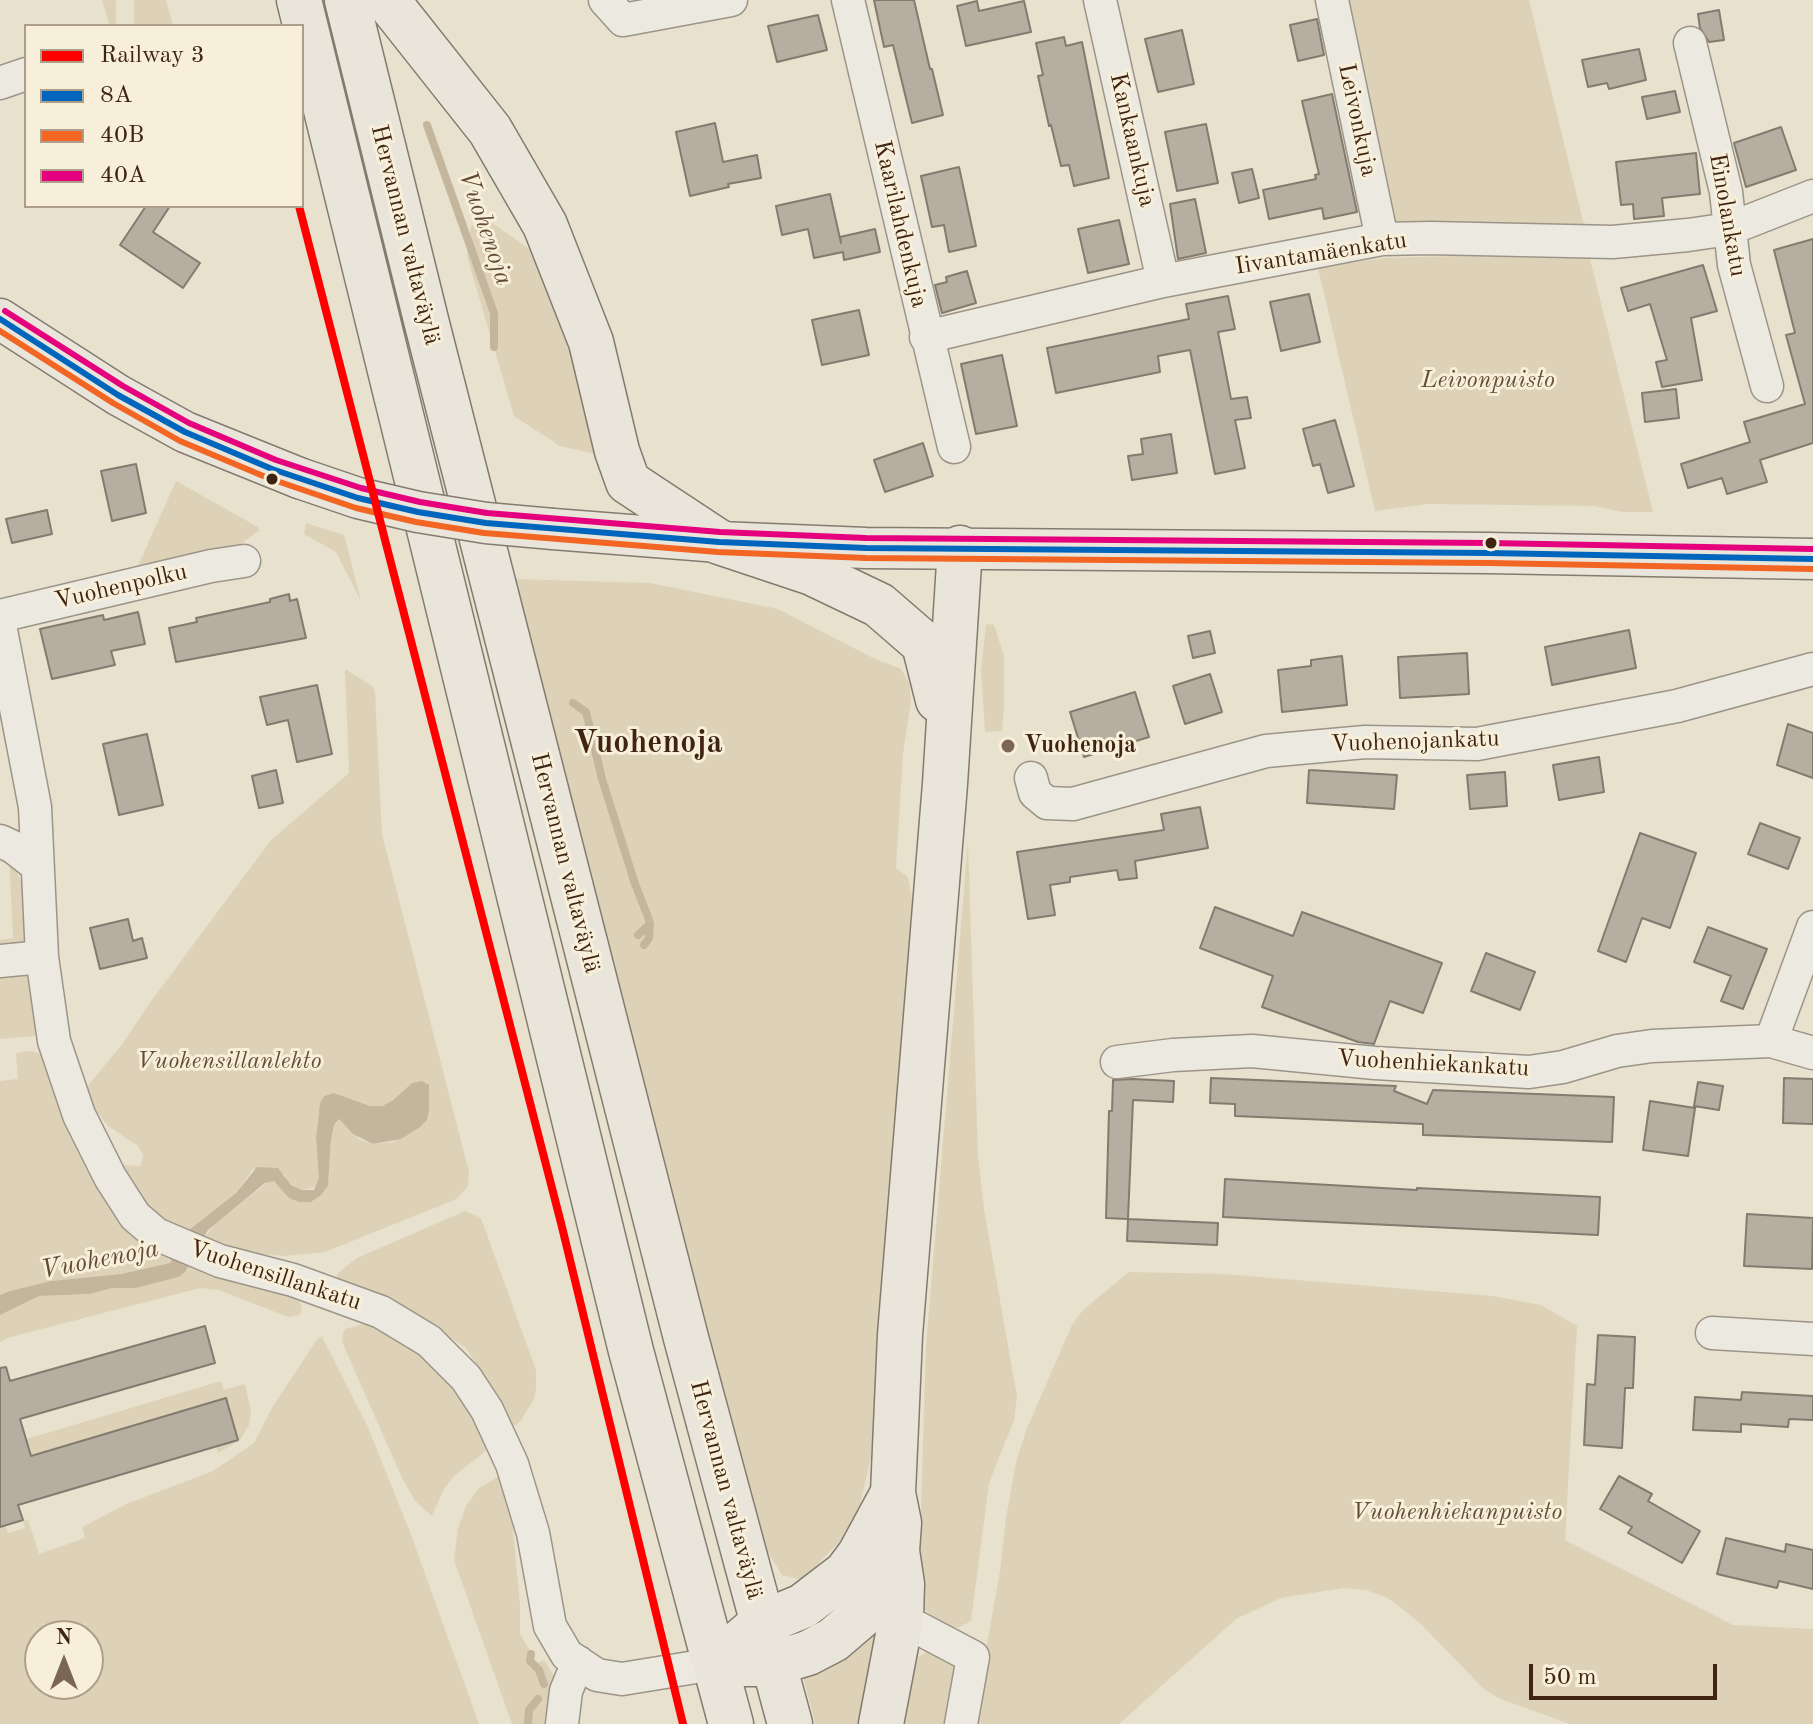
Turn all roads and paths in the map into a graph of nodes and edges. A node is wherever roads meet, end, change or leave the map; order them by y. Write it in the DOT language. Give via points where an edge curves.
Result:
graph roads {
  1 [pos="299,0"];
  2 [pos="347,0"];
  3 [pos="387,0"];
  4 [pos="731,0"];
  5 [pos="848,0"];
  6 [pos="1100,0"];
  7 [pos="1332,0"];
  8 [pos="614,10"];
  9 [pos="1690,43"];
  10 [pos="24,75"];
  11 [pos="0,83"];
  12 [pos="1813,196"];
  13 [pos="1729,229"];
  14 [pos="1382,239"];
  15 [pos="1163,281"];
  16 [pos="0,319"];
  17 [pos="926,337"];
  18 [pos="1767,386"];
  19 [pos="954,447"];
  20 [pos="719,542"];
  21 [pos="960,548"];
  22 [pos="1813,559"];
  23 [pos="244,561"];
  24 [pos="0,616"];
  25 [pos="0,625"];
  26 [pos="1813,669"];
  27 [pos="948,742"];
  28 [pos="1031,778"];
  29 [pos="0,841"];
  30 [pos="36,865"];
  31 [pos="1813,927"];
  32 [pos="42,957"];
  33 [pos="0,961"];
  34 [pos="1771,1041"];
  35 [pos="1813,1053"];
  36 [pos="1117,1062"];
  37 [pos="1712,1333"];
  38 [pos="1813,1339"];
  39 [pos="893,1493"];
  40 [pos="897,1551"];
  41 [pos="901,1619"];
  42 [pos="767,1643"];
  43 [pos="578,1662"];
  44 [pos="714,1664"];
  45 [pos="562,1724"];
  46 [pos="731,1724"];
  47 [pos="790,1724"];
  48 [pos="881,1724"];
  49 [pos="961,1724"];
  1 -- 44 [label="highway, Hervannan valtaväylä" via="631,1351"];
  2 -- 42 [label="highway, Hervannan valtaväylä"];
  3 -- 20 [label="highway" via="490,130 545,225 591,342 628,482"];
  4 -- 8 [label="street"];
  5 -- 17 [label="street, Kaarilahdenkuja"];
  6 -- 15 [label="street, Kankaankuja"];
  7 -- 14 [label="street, Leivonkuja"];
  9 -- 13 [label="street, Einolankatu" via="1726,192"];
  10 -- 11 [label="street"];
  12 -- 13 [label="street, Iivantamäenkatu"];
  13 -- 14 [label="street, Iivantamäenkatu" via="1613,242"];
  13 -- 18 [label="street, Einolankatu"];
  14 -- 15 [label="street, Iivantamäenkatu"];
  15 -- 17 [label="street, Iivantamäenkatu"];
  16 -- 20 [label="main road, bridge" via="185,432 358,498 486,523"];
  17 -- 19 [label="street, Kaarilahdenkuja"];
  20 -- 21 [label="main road"];
  20 -- 27 [label="highway" via="812,573 879,605 907,628 924,644"];
  21 -- 22 [label="main road"];
  21 -- 27 [label="highway"];
  23 -- 24 [label="street, Vuohenpolku"];
  25 -- 30 [label="street, Vuohensillankatu" via="33,793"];
  26 -- 28 [label="street, Vuohenojankatu" via="1677,706 1477,744 1365,742 1266,751 1073,804 1047,803 1035,793"];
  27 -- 39 [label="highway" via="900,1335"];
  29 -- 30 [label="street"];
  30 -- 32 [label="street, Vuohensillankatu"];
  31 -- 34 [label="street"];
  32 -- 33 [label="street"];
  32 -- 43 [label="street, Vuohensillankatu" via="54,1041 79,1115 135,1216 156,1234 220,1261 381,1312 429,1341 466,1378 512,1464 533,1533 550,1626 567,1655"];
  34 -- 35 [label="street, Vuohenhiekankatu"];
  34 -- 36 [label="street, Vuohenhiekankatu" via="1652,1046 1529,1072 1252,1051"];
  37 -- 38 [label="street"];
  39 -- 40 [label="highway"];
  39 -- 42 [label="highway" via="846,1573"];
  40 -- 41 [label="highway"];
  40 -- 42 [label="highway" via="861,1616 833,1640 808,1653"];
  41 -- 48 [label="highway"];
  41 -- 49 [label="street" via="973,1657"];
  42 -- 44 [label="highway"];
  42 -- 47 [label="highway, Hervannan valtaväylä"];
  43 -- 44 [label="street, Vuohensillankatu" via="597,1675 622,1679"];
  43 -- 45 [label="street" via="566,1691"];
  44 -- 46 [label="highway, Hervannan valtaväylä"];
}
